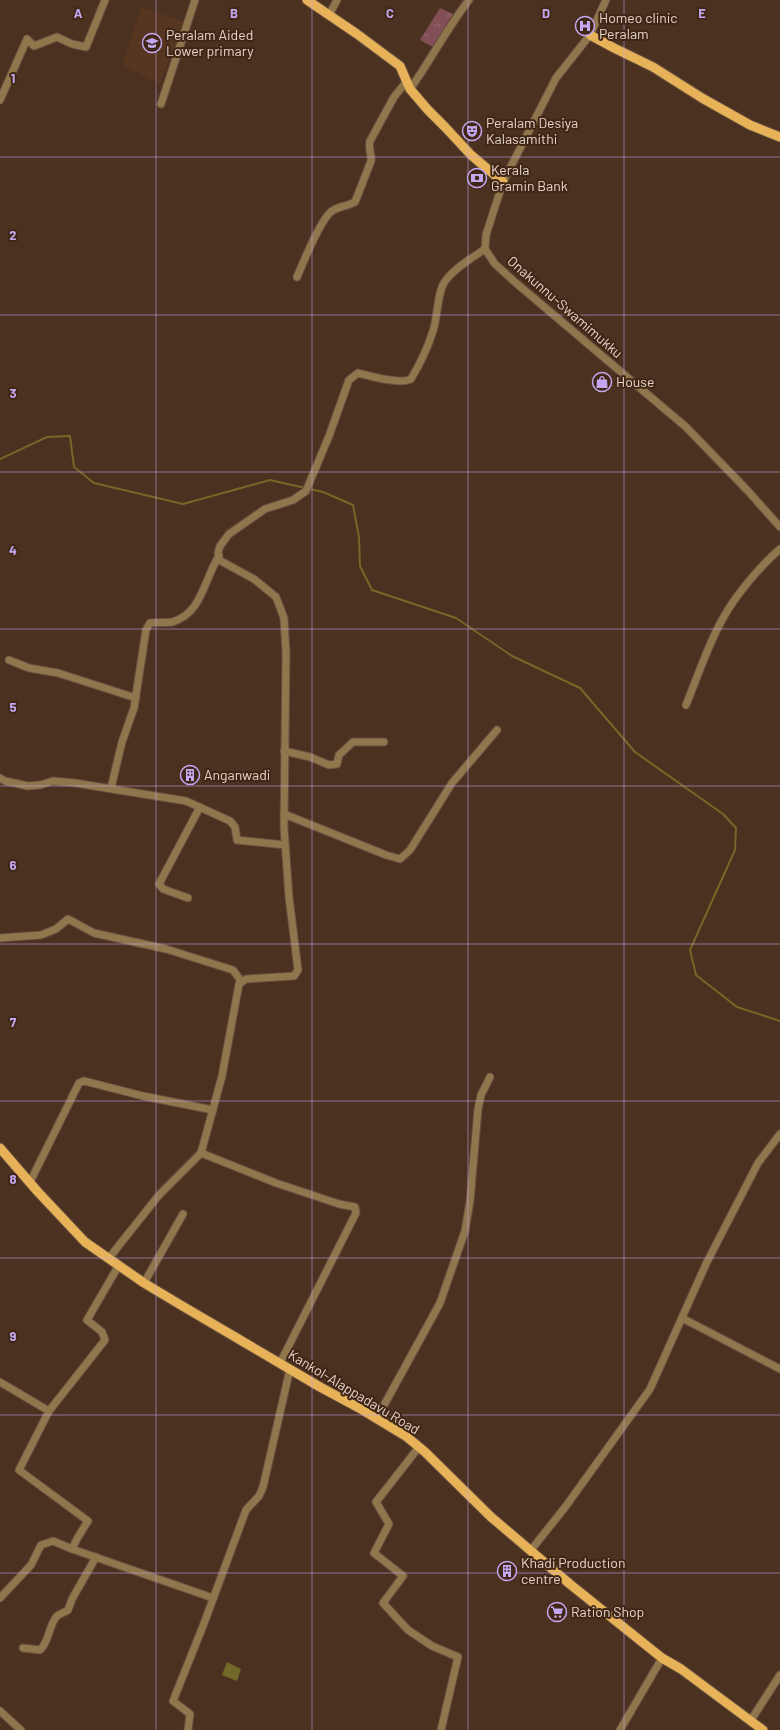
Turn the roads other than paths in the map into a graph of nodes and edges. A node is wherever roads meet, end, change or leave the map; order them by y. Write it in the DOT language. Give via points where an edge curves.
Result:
graph roads {
  1 [pos="106,0"];
  2 [pos="195,0"];
  3 [pos="307,0"];
  4 [pos="337,0"];
  5 [pos="469,0"];
  6 [pos="606,0"];
  7 [pos="329,15"];
  8 [pos="590,35"];
  9 [pos="409,85"];
  10 [pos="0,100"];
  11 [pos="161,104"];
  12 [pos="780,137"];
  13 [pos="503,182"];
  14 [pos="485,249"];
  15 [pos="297,277"];
  16 [pos="780,528"];
  17 [pos="780,549"];
  18 [pos="219,556"];
  19 [pos="9,660"];
  20 [pos="136,698"];
  21 [pos="686,705"];
  22 [pos="497,730"];
  23 [pos="384,742"];
  24 [pos="284,751"];
  25 [pos="0,778"];
  26 [pos="111,788"];
  27 [pos="200,807"];
  28 [pos="284,814"];
  29 [pos="285,845"];
  30 [pos="188,898"];
  31 [pos="0,938"];
  32 [pos="241,981"];
  33 [pos="490,1077"];
  34 [pos="214,1110"];
  35 [pos="780,1134"];
  36 [pos="0,1148"];
  37 [pos="201,1154"];
  38 [pos="30,1182"];
  39 [pos="183,1214"];
  40 [pos="109,1258"];
  41 [pos="119,1265"];
  42 [pos="144,1283"];
  43 [pos="682,1318"];
  44 [pos="280,1363"];
  45 [pos="290,1369"];
  46 [pos="780,1369"];
  47 [pos="0,1382"];
  48 [pos="48,1411"];
  49 [pos="377,1418"];
  50 [pos="419,1447"];
  51 [pos="72,1549"];
  52 [pos="531,1550"];
  53 [pos="96,1557"];
  54 [pos="0,1598"];
  55 [pos="214,1598"];
  56 [pos="23,1648"];
  57 [pos="662,1658"];
  58 [pos="780,1675"];
  59 [pos="0,1711"];
  60 [pos="751,1720"];
  61 [pos="21,1730"];
  62 [pos="188,1730"];
  63 [pos="441,1730"];
  64 [pos="620,1730"];
  65 [pos="763,1730"];
  1 -- 10 [label="street" via="86,47 57,37 34,46 27,39"];
  2 -- 11 [label="street"];
  3 -- 7 [label="main road"];
  4 -- 7 [label="street"];
  5 -- 9 [label="street" via="424,71"];
  6 -- 8 [label="street"];
  7 -- 9 [label="main road" via="400,66"];
  8 -- 12 [label="main road" via="653,67 750,125"];
  8 -- 13 [label="street" via="556,78"];
  9 -- 13 [label="main road" via="428,110 471,155"];
  9 -- 15 [label="street" via="391,102 370,141 368,146 371,161 355,202 331,211 310,247"];
  13 -- 14 [label="street" via="488,230"];
  14 -- 16 [label="street, Onakunnu-Swamimukku" via="495,264 516,283 686,428 748,491"];
  14 -- 18 [label="street" via="445,280 441,288 433,332 411,379 400,381 358,373 349,380 308,488 293,500 265,509 229,534 220,546"];
  17 -- 21 [label="street" via="764,562 722,619"];
  18 -- 20 [label="street" via="192,611 171,622 150,623 146,630"];
  18 -- 24 [label="street" via="219,560 254,579 276,597 284,618"];
  19 -- 20 [label="street"];
  20 -- 26 [label="street"];
  22 -- 28 [label="street" via="452,783 410,850 400,859"];
  23 -- 24 [label="street" via="353,742 339,756 337,764 329,765"];
  24 -- 28 [label="street"];
  25 -- 26 [label="street" via="28,786 53,782"];
  26 -- 27 [label="street" via="186,801"];
  27 -- 29 [label="street" via="230,821 235,827 238,840"];
  27 -- 30 [label="street" via="159,884 163,889"];
  28 -- 29 [label="street"];
  29 -- 32 [label="street" via="298,970 294,976"];
  31 -- 32 [label="street" via="41,935 56,929 68,919 94,933 166,949 233,970"];
  32 -- 34 [label="street"];
  33 -- 49 [label="street" via="481,1095 478,1109 465,1231 440,1303"];
  34 -- 37 [label="street"];
  34 -- 38 [label="street" via="79,1083"];
  35 -- 43 [label="street" via="758,1163 706,1264"];
  36 -- 38 [label="main road, Kankol-Alappadavu Road"];
  37 -- 40 [label="street" via="159,1195"];
  37 -- 44 [label="street" via="276,1183 355,1207 356,1213"];
  38 -- 40 [label="main road, Kankol-Alappadavu Road" via="85,1242"];
  39 -- 42 [label="street"];
  40 -- 41 [label="main road, Kankol-Alappadavu Road"];
  41 -- 42 [label="main road, Kankol-Alappadavu Road"];
  41 -- 48 [label="street" via="87,1320 102,1332 105,1340"];
  42 -- 44 [label="main road, Kankol-Alappadavu Road"];
  43 -- 46 [label="street"];
  43 -- 52 [label="street" via="650,1389"];
  44 -- 45 [label="main road, Kankol-Alappadavu Road"];
  45 -- 49 [label="main road, Kankol-Alappadavu Road"];
  45 -- 55 [label="street" via="263,1487 259,1496 246,1510"];
  47 -- 48 [label="street"];
  48 -- 51 [label="street" via="19,1470 88,1521"];
  49 -- 50 [label="main road, Kankol-Alappadavu Road"];
  50 -- 52 [label="main road, Kankol-Alappadavu Road" via="491,1517"];
  50 -- 63 [label="street" via="376,1502 389,1524 374,1553 403,1576 383,1603 408,1630 432,1646 458,1657"];
  51 -- 53 [label="street"];
  51 -- 54 [label="street" via="53,1541 41,1545 31,1565"];
  52 -- 57 [label="main road, Kankol-Alappadavu Road"];
  53 -- 55 [label="street"];
  53 -- 56 [label="street" via="68,1610 57,1616 46,1645 40,1650"];
  55 -- 62 [label="street" via="173,1701 190,1714"];
  57 -- 60 [label="main road, Kankol-Alappadavu Road"];
  57 -- 64 [label="street"];
  58 -- 60 [label="street"];
  59 -- 61 [label="street"];
  60 -- 65 [label="main road, Kankol-Alappadavu Road"];
}
